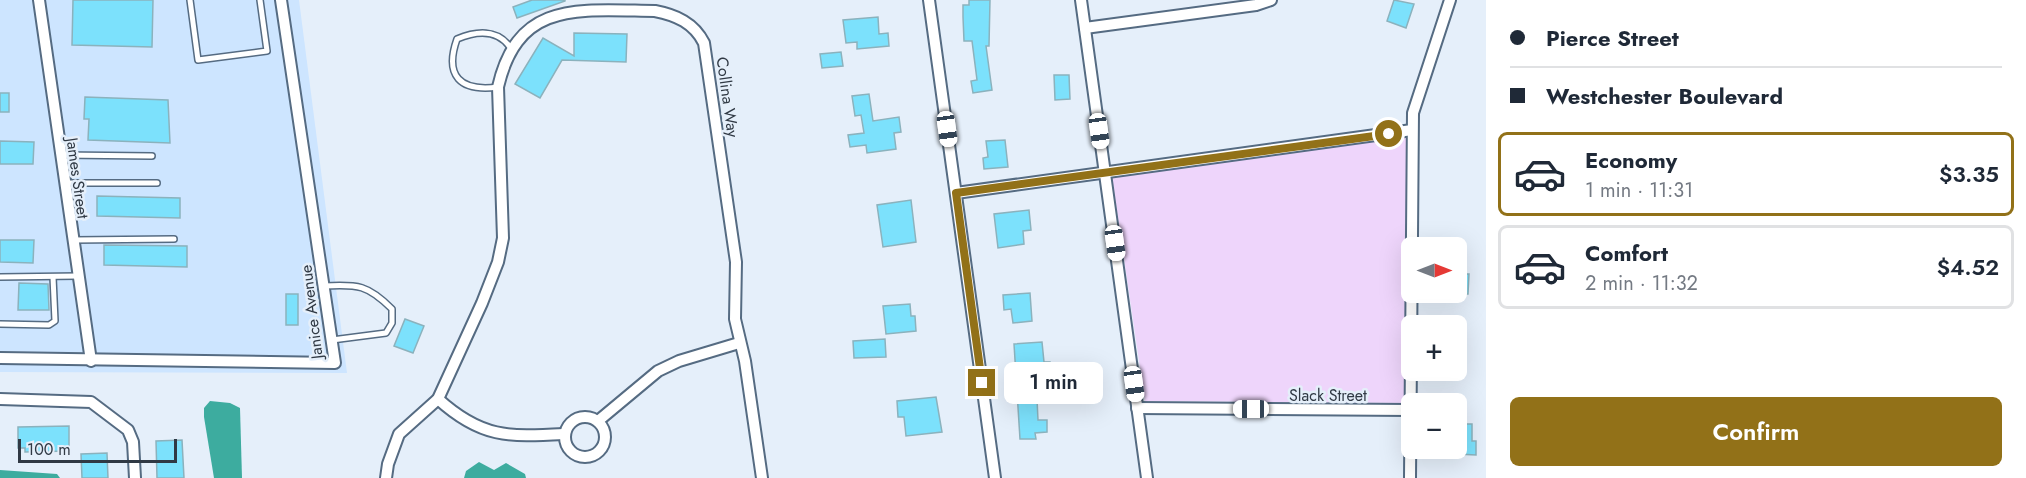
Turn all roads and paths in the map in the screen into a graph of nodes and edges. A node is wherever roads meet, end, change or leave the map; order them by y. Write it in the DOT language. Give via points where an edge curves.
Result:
graph roads {
  1 [pos="39,0"];
  2 [pos="190,0"];
  3 [pos="260,0"];
  4 [pos="281,0"];
  5 [pos="929,0"];
  6 [pos="1081,0"];
  7 [pos="1271,0"];
  8 [pos="1450,0"];
  9 [pos="649,5"];
  10 [pos="1085,28"];
  11 [pos="510,47"];
  12 [pos="498,87"];
  13 [pos="1412,130"];
  14 [pos="60,155"];
  15 [pos="152,156"];
  16 [pos="1105,173"];
  17 [pos="64,183"];
  18 [pos="156,183"];
  19 [pos="956,193"];
  20 [pos="72,240"];
  21 [pos="174,240"];
  22 [pos="53,276"];
  23 [pos="78,276"];
  24 [pos="0,277"];
  25 [pos="324,286"];
  26 [pos="0,324"];
  27 [pos="332,340"];
  28 [pos="739,343"];
  29 [pos="0,358"];
  30 [pos="90,361"];
  31 [pos="1410,393"];
  32 [pos="0,399"];
  33 [pos="438,399"];
  34 [pos="1137,408"];
  35 [pos="1401,410"];
  36 [pos="598,421"];
  37 [pos="564,434"];
  38 [pos="1410,459"];
  39 [pos="135,478"];
  40 [pos="386,478"];
  41 [pos="762,478"];
  42 [pos="995,478"];
  43 [pos="1147,478"];
  44 [pos="1410,478"];
  1 -- 14 [label="street, James Street"];
  2 -- 3 [label="lane" via="198,60 267,51"];
  4 -- 25 [label="street, Janice Avenue"];
  5 -- 19 [label="street"];
  6 -- 10 [label="street"];
  7 -- 10 [label="street"];
  8 -- 13 [label="street" via="1413,113"];
  9 -- 11 [label="street, Collina Way" via="556,12 532,22"];
  9 -- 28 [label="street, Collina Way" via="693,28 707,51 736,262 734,307"];
  10 -- 16 [label="street"];
  11 -- 12 [label="street, Collina Way"];
  11 -- 12 [label="lane" via="504,38 472,33 457,39 451,57 454,72 466,86 477,90"];
  12 -- 33 [label="street, Collina Way" via="501,250 483,303"];
  13 -- 16 [label="street"];
  13 -- 31 [label="street"];
  14 -- 15 [label="lane"];
  14 -- 17 [label="street, James Street"];
  16 -- 19 [label="street"];
  16 -- 34 [label="street"];
  17 -- 18 [label="lane"];
  17 -- 20 [label="street, James Street"];
  19 -- 42 [label="street"];
  20 -- 21 [label="lane"];
  20 -- 23 [label="street, James Street"];
  22 -- 23 [label="lane"];
  22 -- 24 [label="lane"];
  22 -- 26 [label="lane" via="55,321 49,325"];
  23 -- 30 [label="street, James Street"];
  25 -- 27 [label="street, Janice Avenue"];
  25 -- 27 [label="lane" via="347,285 374,291 393,309 386,333"];
  27 -- 30 [label="street, Janice Avenue" via="335,363"];
  28 -- 36 [label="street" via="658,371"];
  28 -- 41 [label="street, Collina Way" via="746,361"];
  29 -- 30 [label="street, Janice Avenue"];
  32 -- 39 [label="street" via="91,402 128,430 133,442"];
  33 -- 37 [label="street" via="480,430"];
  33 -- 40 [label="street, Collina Way" via="399,434"];
  34 -- 35 [label="street, Slack Street"];
  34 -- 43 [label="street"];
  36 -- 37 [label="street" via="587,416 576,419"];
  36 -- 37 [label="street" via="606,436 595,455 583,458 572,453"];
  38 -- 44 [label="street"];
}
